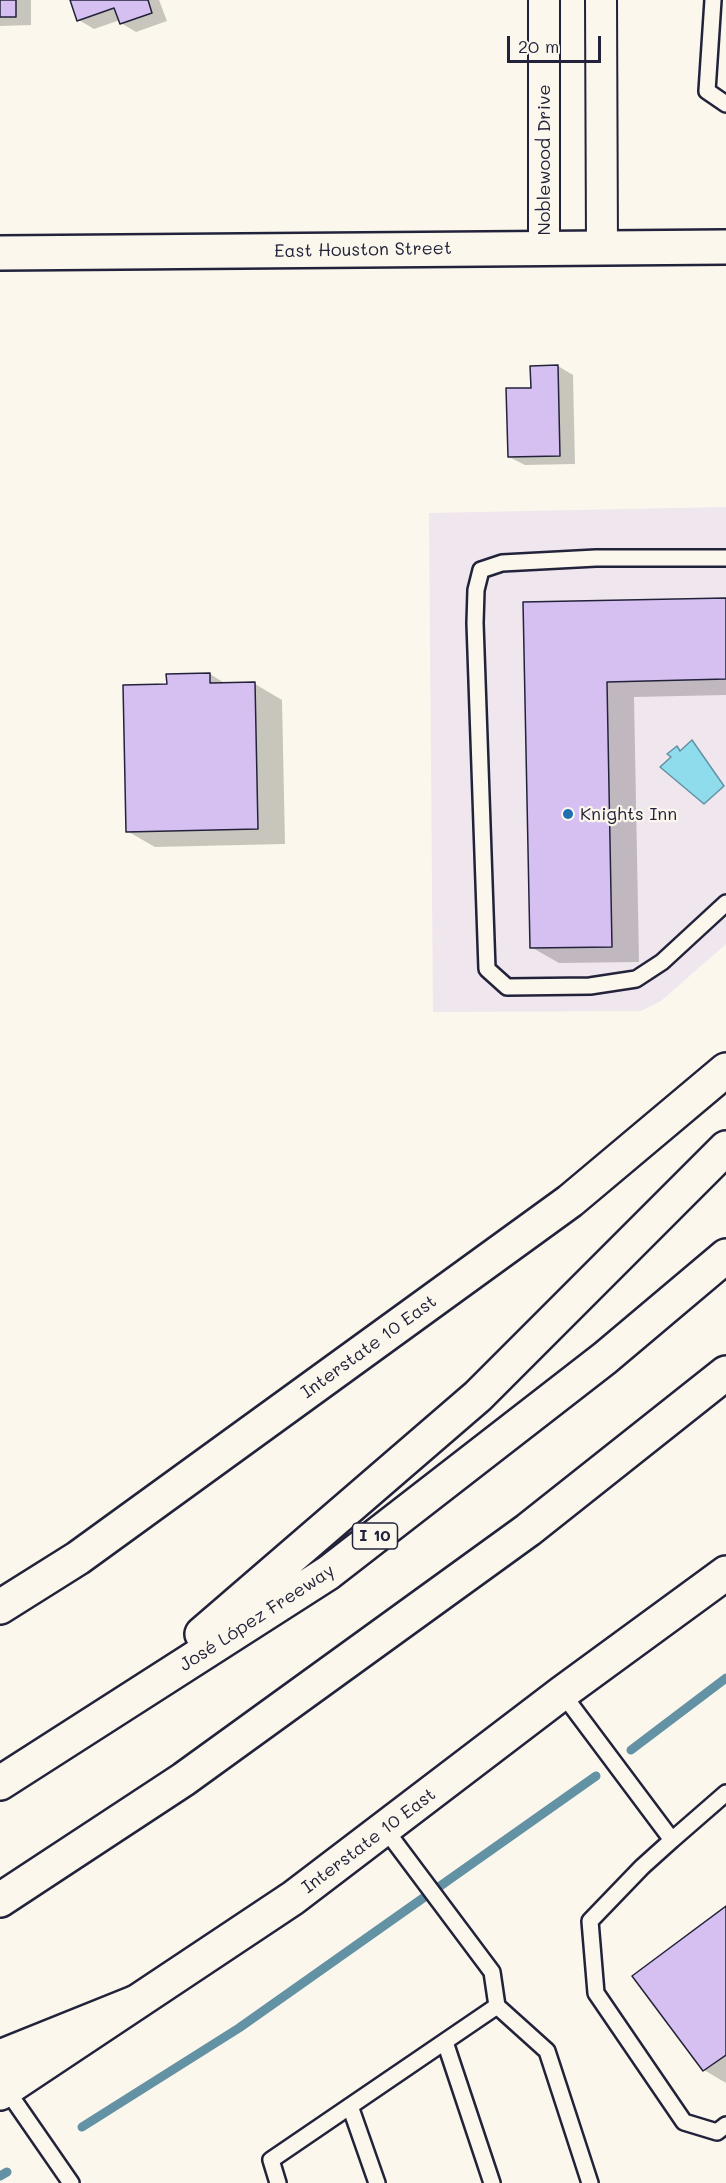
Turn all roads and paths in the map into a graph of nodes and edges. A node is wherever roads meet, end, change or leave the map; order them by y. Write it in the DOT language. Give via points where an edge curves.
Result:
graph roads {
  1 [pos="544,0"];
  2 [pos="602,0"];
  3 [pos="713,0"];
  4 [pos="726,104"];
  5 [pos="602,247"];
  6 [pos="544,248"];
  7 [pos="726,248"];
  8 [pos="0,254"];
  9 [pos="726,558"];
  10 [pos="726,903"];
  11 [pos="726,1070"];
  12 [pos="726,1148"];
  13 [pos="726,1256"];
  14 [pos="726,1373"];
  15 [pos="726,1573"];
  16 [pos="0,1607"];
  17 [pos="562,1694"];
  18 [pos="115,1709"];
  19 [pos="0,1783"];
  20 [pos="726,1793"];
  21 [pos="385,1829"];
  22 [pos="672,1840"];
  23 [pos="0,1900"];
  24 [pos="134,2002"];
  25 [pos="497,2006"];
  26 [pos="445,2042"];
  27 [pos="0,2057"];
  28 [pos="3,2091"];
  29 [pos="350,2106"];
  30 [pos="726,2126"];
  31 [pos="71,2183"];
  32 [pos="278,2183"];
  33 [pos="377,2183"];
  34 [pos="492,2183"];
  35 [pos="590,2183"];
  1 -- 6 [label="street, Noblewood Drive"];
  2 -- 5 [label="street"];
  3 -- 4 [label="lane" via="707,91"];
  5 -- 6 [label="main road, East Houston Street"];
  5 -- 7 [label="main road, East Houston Street"];
  6 -- 8 [label="main road, East Houston Street"];
  9 -- 10 [label="lane" via="502,563 481,570 475,624 487,969 507,987 591,986 636,980 662,962"];
  11 -- 16 [label="main road, Interstate 10 East" via="570,1201 78,1558"];
  12 -- 18 [label="main road" via="478,1396"];
  13 -- 18 [label="main road, José López Freeway / I 10" via="605,1358 328,1573"];
  14 -- 23 [label="main road" via="471,1571 184,1779"];
  15 -- 17 [label="main road, Interstate 10 East"];
  17 -- 21 [label="main road, Interstate 10 East"];
  17 -- 22 [label="lane"];
  18 -- 19 [label="main road, José López Freeway / I 10"];
  20 -- 22 [label="lane"];
  21 -- 24 [label="main road, Interstate 10 East" via="293,1898"];
  21 -- 25 [label="lane" via="492,1972"];
  22 -- 30 [label="lane" via="590,1921 596,1993 684,2122 717,2132"];
  24 -- 27 [label="main road"];
  24 -- 28 [label="main road, Interstate 10 East"];
  25 -- 26 [label="lane"];
  25 -- 35 [label="lane" via="547,2052"];
  26 -- 29 [label="lane"];
  26 -- 34 [label="lane"];
  28 -- 31 [label="lane"];
  29 -- 32 [label="lane" via="271,2160"];
  29 -- 33 [label="lane"];
}
